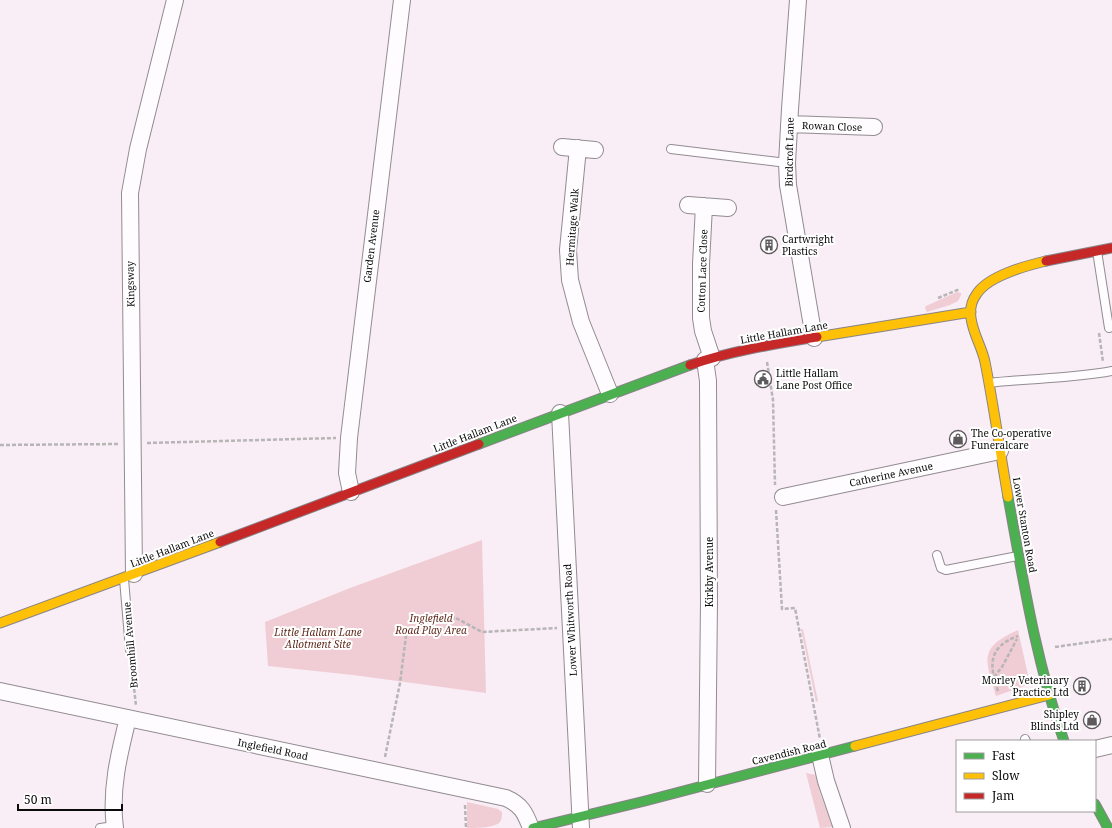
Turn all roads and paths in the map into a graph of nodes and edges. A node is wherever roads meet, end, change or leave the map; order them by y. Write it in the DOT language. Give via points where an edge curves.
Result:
graph roads {
  1 [pos="175,0"];
  2 [pos="402,0"];
  3 [pos="792,8"];
  4 [pos="789,124"];
  5 [pos="874,127"];
  6 [pos="562,147"];
  7 [pos="578,148"];
  8 [pos="670,149"];
  9 [pos="595,150"];
  10 [pos="787,163"];
  11 [pos="688,205"];
  12 [pos="704,206"];
  13 [pos="728,208"];
  14 [pos="1112,248"];
  15 [pos="1097,250"];
  16 [pos="971,312"];
  17 [pos="1112,327"];
  18 [pos="814,338"];
  19 [pos="767,357"];
  20 [pos="709,359"];
  21 [pos="1112,371"];
  22 [pos="988,383"];
  23 [pos="610,394"];
  24 [pos="560,412"];
  25 [pos="340,438"];
  26 [pos="148,443"];
  27 [pos="123,444"];
  28 [pos="0,445"];
  29 [pos="1000,451"];
  30 [pos="351,492"];
  31 [pos="778,498"];
  32 [pos="936,555"];
  33 [pos="1019,556"];
  34 [pos="129,576"];
  35 [pos="452,620"];
  36 [pos="0,623"];
  37 [pos="562,627"];
  38 [pos="406,636"];
  39 [pos="1112,639"];
  40 [pos="1050,648"];
  41 [pos="130,650"];
  42 [pos="994,678"];
  43 [pos="0,691"];
  44 [pos="1049,695"];
  45 [pos="1000,697"];
  46 [pos="132,714"];
  47 [pos="1064,740"];
  48 [pos="1112,745"];
  49 [pos="820,749"];
  50 [pos="1096,749"];
  51 [pos="384,764"];
  52 [pos="708,784"];
  53 [pos="465,799"];
  54 [pos="1096,806"];
  55 [pos="581,822"];
  56 [pos="110,827"];
  57 [pos="466,828"];
  58 [pos="532,828"];
  59 [pos="842,828"];
  60 [pos="1108,828"];
  1 -- 34 [label="street, Kingsway" via="138,149 130,193"];
  2 -- 30 [label="street, Garden Avenue" via="349,438 347,472"];
  3 -- 4 [label="street, Birdcroft Lane"];
  4 -- 5 [label="street, Rowan Close"];
  4 -- 10 [label="street, Birdcroft Lane"];
  6 -- 7 [label="street"];
  7 -- 9 [label="street"];
  7 -- 23 [label="street, Hermitage Walk" via="568,250 570,280 581,322"];
  8 -- 10 [label="lane"];
  10 -- 18 [label="street, Birdcroft Lane" via="790,205"];
  11 -- 12 [label="street"];
  12 -- 13 [label="street"];
  12 -- 20 [label="street, Cotton Lace Close" via="700,318"];
  14 -- 15 [label="street"];
  15 -- 16 [label="street" via="1046,260 992,280 976,294"];
  15 -- 17 [label="lane" via="1109,328"];
  16 -- 18 [label="street, Little Hallam Lane"];
  16 -- 22 [label="street, Lower Stanton Road"];
  18 -- 20 [label="street, Little Hallam Lane"];
  19 -- 31 [label="path" via="773,400"];
  20 -- 23 [label="street, Little Hallam Lane"];
  20 -- 52 [label="street, Kirkby Avenue"];
  21 -- 22 [label="lane" via="1067,378 1045,377"];
  22 -- 29 [label="street, Lower Stanton Road"];
  23 -- 24 [label="street, Little Hallam Lane"];
  24 -- 30 [label="street, Little Hallam Lane"];
  24 -- 55 [label="street, Lower Whitworth Road"];
  25 -- 26 [label="path"];
  27 -- 28 [label="path"];
  29 -- 31 [label="street, Catherine Avenue"];
  29 -- 33 [label="street, Lower Stanton Road"];
  30 -- 34 [label="street, Little Hallam Lane"];
  31 -- 49 [label="path" via="782,609 794,608"];
  32 -- 33 [label="lane" via="941,568 956,572"];
  33 -- 44 [label="street, Lower Stanton Road" via="1037,651"];
  34 -- 36 [label="street, Little Hallam Lane"];
  34 -- 41 [label="lane, Broomhill Avenue"];
  35 -- 37 [label="path" via="454,617 482,632"];
  38 -- 51 [label="path" via="400,683"];
  39 -- 40 [label="path"];
  41 -- 46 [label="path, Broomhill Avenue"];
  42 -- 42 [label="path" via="1002,667 1021,635 1003,643 995,652 992,664"];
  42 -- 45 [label="path"];
  43 -- 46 [label="street, Inglefield Road"];
  44 -- 47 [label="street, Lower Stanton Road"];
  44 -- 49 [label="street, Cavendish Road"];
  46 -- 56 [label="street" via="116,772"];
  46 -- 58 [label="street, Inglefield Road" via="506,798 520,806"];
  48 -- 50 [label="street"];
  49 -- 52 [label="street, Cavendish Road"];
  49 -- 59 [label="street" via="826,781"];
  52 -- 55 [label="street, Cavendish Road"];
  53 -- 57 [label="path"];
  54 -- 60 [label="street"];
  55 -- 58 [label="street, Cavendish Road"];
}
